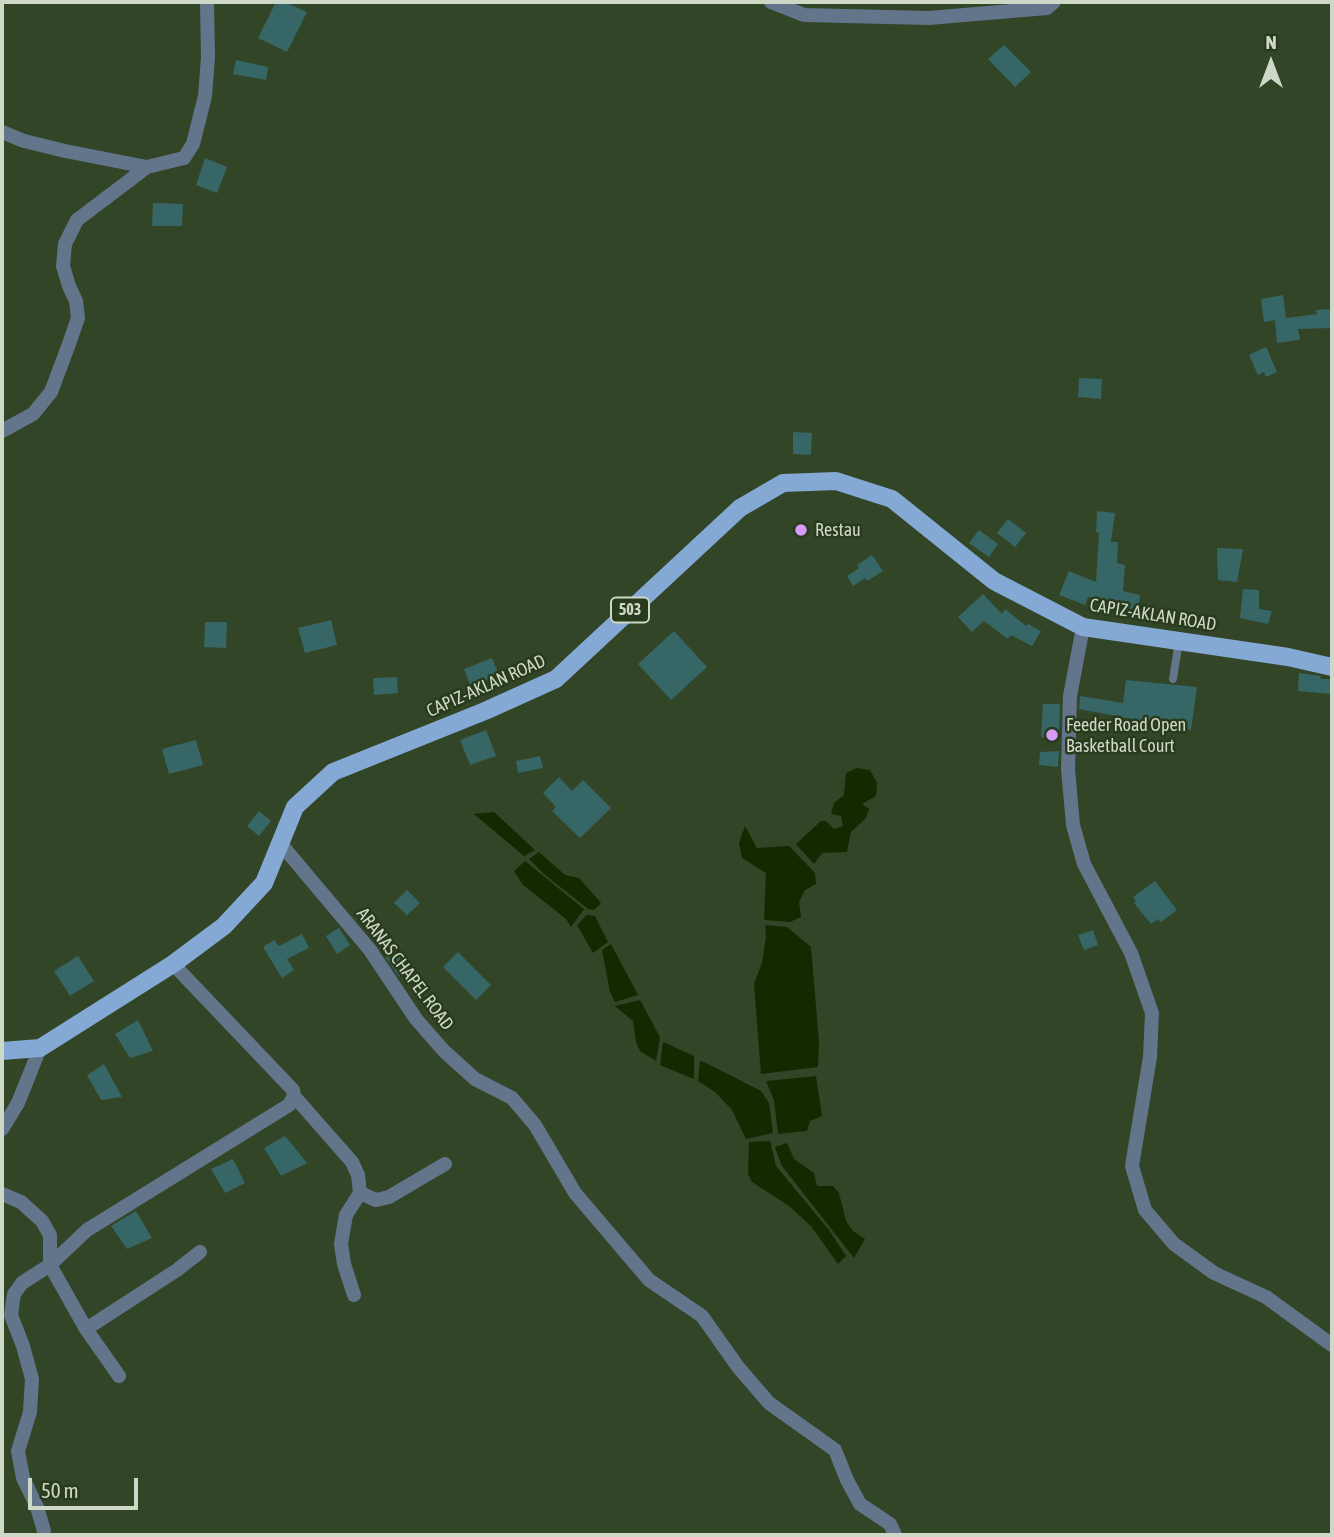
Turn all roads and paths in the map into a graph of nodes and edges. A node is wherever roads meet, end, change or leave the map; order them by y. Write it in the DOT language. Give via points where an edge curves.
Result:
graph roads {
  1 [pos="207,2"];
  2 [pos="771,2"];
  3 [pos="1054,2"];
  4 [pos="2,132"];
  5 [pos="146,167"];
  6 [pos="2,431"];
  7 [pos="1083,627"];
  8 [pos="1179,640"];
  9 [pos="1332,667"];
  10 [pos="1173,679"];
  11 [pos="280,843"];
  12 [pos="173,964"];
  13 [pos="40,1048"];
  14 [pos="2,1052"];
  15 [pos="295,1096"];
  16 [pos="2,1129"];
  17 [pos="445,1164"];
  18 [pos="359,1193"];
  19 [pos="2,1194"];
  20 [pos="200,1252"];
  21 [pos="50,1265"];
  22 [pos="354,1295"];
  23 [pos="86,1329"];
  24 [pos="1332,1345"];
  25 [pos="119,1376"];
  26 [pos="44,1531"];
  27 [pos="895,1535"];
  1 -- 5 [label="street" via="205,96 192,144 184,158"];
  2 -- 3 [label="street" via="804,15 929,18 1047,8"];
  4 -- 5 [label="street" via="55,149"];
  5 -- 6 [label="street" via="77,220 65,244 63,267 78,318 69,344 51,392 33,414"];
  7 -- 8 [label="main road, CAPIZ-AKLAN ROAD / 503"];
  7 -- 11 [label="main road, CAPIZ-AKLAN ROAD / 503" via="994,581 891,499 836,481 783,483 740,508 556,679 333,772 295,807"];
  7 -- 24 [label="street" via="1070,696 1072,814 1084,864 1131,953 1152,1013 1150,1057 1132,1166 1144,1210 1174,1244 1214,1273 1266,1297"];
  8 -- 9 [label="main road, CAPIZ-AKLAN ROAD / 503"];
  8 -- 10 [label="lane"];
  11 -- 12 [label="main road, CAPIZ-AKLAN ROAD / 503" via="264,883 224,926"];
  11 -- 27 [label="street, ARANAS CHAPEL ROAD" via="370,950 416,1019 444,1051 475,1079 512,1098 535,1125 575,1193 649,1280 702,1316 769,1403 835,1450 860,1504 890,1524"];
  12 -- 13 [label="main road, CAPIZ-AKLAN ROAD / 503"];
  12 -- 15 [label="street"];
  13 -- 14 [label="main road, CAPIZ-AKLAN ROAD / 503"];
  13 -- 16 [label="street"];
  15 -- 18 [label="street" via="352,1162"];
  15 -- 21 [label="street" via="289,1105 88,1230"];
  17 -- 18 [label="street" via="389,1198 376,1200"];
  18 -- 22 [label="street" via="346,1214 341,1244"];
  19 -- 21 [label="street" via="42,1221 50,1235"];
  20 -- 23 [label="street"];
  21 -- 23 [label="street"];
  21 -- 26 [label="street" via="22,1283 14,1294 11,1315 32,1380 30,1412 18,1451 23,1478"];
  23 -- 25 [label="street"];
}
